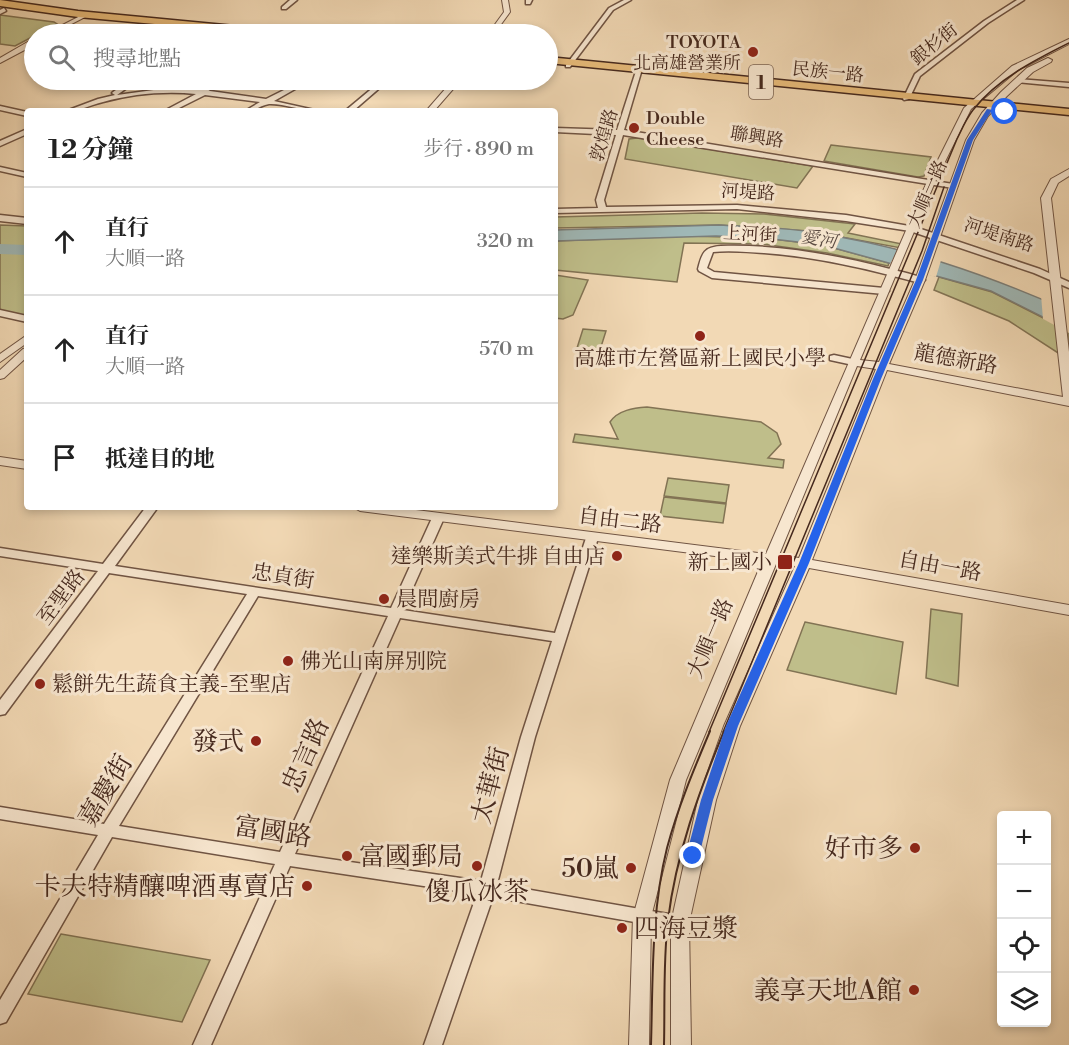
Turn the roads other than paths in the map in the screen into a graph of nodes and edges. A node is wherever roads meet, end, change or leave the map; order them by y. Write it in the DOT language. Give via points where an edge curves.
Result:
graph roads {
  1 [pos="294,0"];
  2 [pos="505,0"];
  3 [pos="628,0"];
  4 [pos="1021,0"];
  5 [pos="284,8"];
  6 [pos="1,9"];
  7 [pos="78,18"];
  8 [pos="67,24"];
  9 [pos="121,24"];
  10 [pos="131,24"];
  11 [pos="141,24"];
  12 [pos="157,24"];
  13 [pos="498,24"];
  14 [pos="1069,40"];
  15 [pos="24,48"];
  16 [pos="1069,50"];
  17 [pos="0,55"];
  18 [pos="9,56"];
  19 [pos="0,61"];
  20 [pos="569,64"];
  21 [pos="558,65"];
  22 [pos="558,67"];
  23 [pos="637,74"];
  24 [pos="1018,81"];
  25 [pos="1069,85"];
  26 [pos="120,90"];
  27 [pos="288,90"];
  28 [pos="374,90"];
  29 [pos="448,90"];
  30 [pos="207,91"];
  31 [pos="111,96"];
  32 [pos="907,98"];
  33 [pos="267,101"];
  34 [pos="969,107"];
  35 [pos="0,108"];
  36 [pos="78,108"];
  37 [pos="174,108"];
  38 [pos="254,108"];
  39 [pos="301,108"];
  40 [pos="353,108"];
  41 [pos="433,108"];
  42 [pos="990,109"];
  43 [pos="24,113"];
  44 [pos="1069,116"];
  45 [pos="558,130"];
  46 [pos="24,132"];
  47 [pos="621,132"];
  48 [pos="0,144"];
  49 [pos="0,169"];
  50 [pos="1069,172"];
  51 [pos="24,174"];
  52 [pos="931,182"];
  53 [pos="953,186"];
  54 [pos="603,210"];
  55 [pos="558,211"];
  56 [pos="0,218"];
  57 [pos="24,221"];
  58 [pos="912,230"];
  59 [pos="936,237"];
  60 [pos="893,269"];
  61 [pos="1056,275"];
  62 [pos="921,278"];
  63 [pos="1069,278"];
  64 [pos="1069,285"];
  65 [pos="884,291"];
  66 [pos="0,313"];
  67 [pos="24,318"];
  68 [pos="24,340"];
  69 [pos="24,354"];
  70 [pos="834,358"];
  71 [pos="0,359"];
  72 [pos="853,362"];
  73 [pos="882,367"];
  74 [pos="0,376"];
  75 [pos="1069,402"];
  76 [pos="0,461"];
  77 [pos="24,465"];
  78 [pos="150,510"];
  79 [pos="381,510"];
  80 [pos="438,518"];
  81 [pos="592,538"];
  82 [pos="0,552"];
  83 [pos="770,558"];
  84 [pos="804,563"];
  85 [pos="107,569"];
  86 [pos="255,591"];
  87 [pos="1069,610"];
  88 [pos="396,612"];
  89 [pos="560,638"];
  90 [pos="0,710"];
  91 [pos="0,813"];
  92 [pos="108,831"];
  93 [pos="284,859"];
  94 [pos="487,888"];
  95 [pos="642,917"];
  96 [pos="680,924"];
  97 [pos="0,1016"];
  98 [pos="202,1045"];
  99 [pos="433,1045"];
  100 [pos="639,1045"];
  101 [pos="681,1045"];
  1 -- 5 [label="street"];
  2 -- 13 [label="street" via="507,12"];
  3 -- 20 [label="street" via="611,9"];
  4 -- 32 [label="street, 銀杉街" via="917,75"];
  6 -- 7 [label="main road"];
  6 -- 7 [label="main road"];
  7 -- 8 [label="street"];
  7 -- 9 [label="main road"];
  7 -- 10 [label="main road"];
  7 -- 11 [label="main road"];
  7 -- 12 [label="main road"];
  14 -- 34 [label="street" via="1015,68"];
  15 -- 18 [label="street"];
  16 -- 24 [label="street, 大順一路" via="1030,70"];
  17 -- 18 [label="street"];
  18 -- 19 [label="street"];
  20 -- 21 [label="main road, 民族一路 / 1"];
  20 -- 23 [label="main road, 民族一路 / 1"];
  22 -- 23 [label="main road, 民族一路 / 1"];
  23 -- 32 [label="main road, 民族一路 / 1"];
  23 -- 34 [label="main road, 民族一路 / 1"];
  23 -- 47 [label="street, 敦煌路"];
  24 -- 25 [label="street"];
  24 -- 42 [label="street, 大順一路"];
  26 -- 31 [label="street"];
  27 -- 33 [label="street"];
  28 -- 40 [label="street"];
  29 -- 41 [label="street"];
  30 -- 31 [label="street" via="161,90"];
  30 -- 33 [label="street"];
  30 -- 37 [label="street"];
  31 -- 36 [label="street"];
  32 -- 34 [label="main road, 民族一路 / 1"];
  33 -- 38 [label="street"];
  33 -- 39 [label="street"];
  34 -- 42 [label="main road, 民族一路 / 1"];
  34 -- 52 [label="street, 大順一路"];
  35 -- 43 [label="street"];
  42 -- 44 [label="main road, 民族一路 / 1"];
  42 -- 53 [label="street, 大順一路" via="970,140"];
  45 -- 47 [label="street, 聯興路"];
  46 -- 48 [label="street"];
  47 -- 52 [label="street, 聯興路"];
  47 -- 54 [label="street, 敦煌路" via="600,200"];
  49 -- 51 [label="street"];
  50 -- 61 [label="street" via="1054,181 1046,198"];
  52 -- 53 [label="street, 聯興路"];
  52 -- 58 [label="street, 大順一路"];
  53 -- 59 [label="street, 大順一路"];
  54 -- 55 [label="street, 河堤路"];
  54 -- 58 [label="street, 河堤路" via="769,209"];
  56 -- 57 [label="street"];
  58 -- 59 [label="street, 河堤路"];
  58 -- 60 [label="street, 大順一路"];
  59 -- 61 [label="street, 河堤南路"];
  59 -- 61 [label="street, 河堤南路" via="987,247"];
  59 -- 62 [label="street, 大順一路"];
  60 -- 62 [label="street, 上河街"];
  60 -- 65 [label="street, 大順一路"];
  60 -- 65 [label="street, 上河街" via="830,258 716,249 706,254 702,269 712,275"];
  61 -- 63 [label="street, 河堤南路"];
  61 -- 64 [label="street, 河堤南路"];
  61 -- 75 [label="street"];
  62 -- 73 [label="street"];
  65 -- 72 [label="street, 大順一路"];
  66 -- 67 [label="street"];
  68 -- 71 [label="street"];
  69 -- 74 [label="street"];
  70 -- 72 [label="street, 龍德新路"];
  72 -- 73 [label="street, 龍德新路"];
  72 -- 83 [label="street, 大順一路"];
  73 -- 75 [label="street, 龍德新路"];
  73 -- 84 [label="street"];
  76 -- 77 [label="street"];
  78 -- 85 [label="street, 至聖路"];
  79 -- 80 [label="street, 自由二路"];
  80 -- 81 [label="street, 自由二路"];
  80 -- 88 [label="street, 忠言路"];
  81 -- 83 [label="street, 自由二路"];
  81 -- 89 [label="street, 太華街"];
  82 -- 85 [label="street, 忠貞街"];
  83 -- 84 [label="street, 自由二路"];
  83 -- 95 [label="street, 大順一路" via="678,780"];
  84 -- 87 [label="street, 自由一路"];
  84 -- 96 [label="street" via="732,726 707,800"];
  85 -- 86 [label="street, 忠貞街"];
  85 -- 90 [label="street, 至聖路"];
  86 -- 88 [label="street, 忠貞街"];
  86 -- 92 [label="street, 嘉慶街"];
  88 -- 89 [label="street, 忠貞街"];
  88 -- 93 [label="street, 忠言路"];
  89 -- 94 [label="street, 太華街"];
  91 -- 92 [label="street, 富國路"];
  92 -- 93 [label="street, 富國路"];
  92 -- 97 [label="street, 嘉慶街"];
  93 -- 94 [label="street, 富國路"];
  93 -- 98 [label="street, 忠言路"];
  94 -- 95 [label="street, 富國路"];
  94 -- 99 [label="street, 太華街"];
  95 -- 96 [label="street, 富國路"];
  95 -- 100 [label="street, 大順一路"];
  96 -- 101 [label="street"];
}
